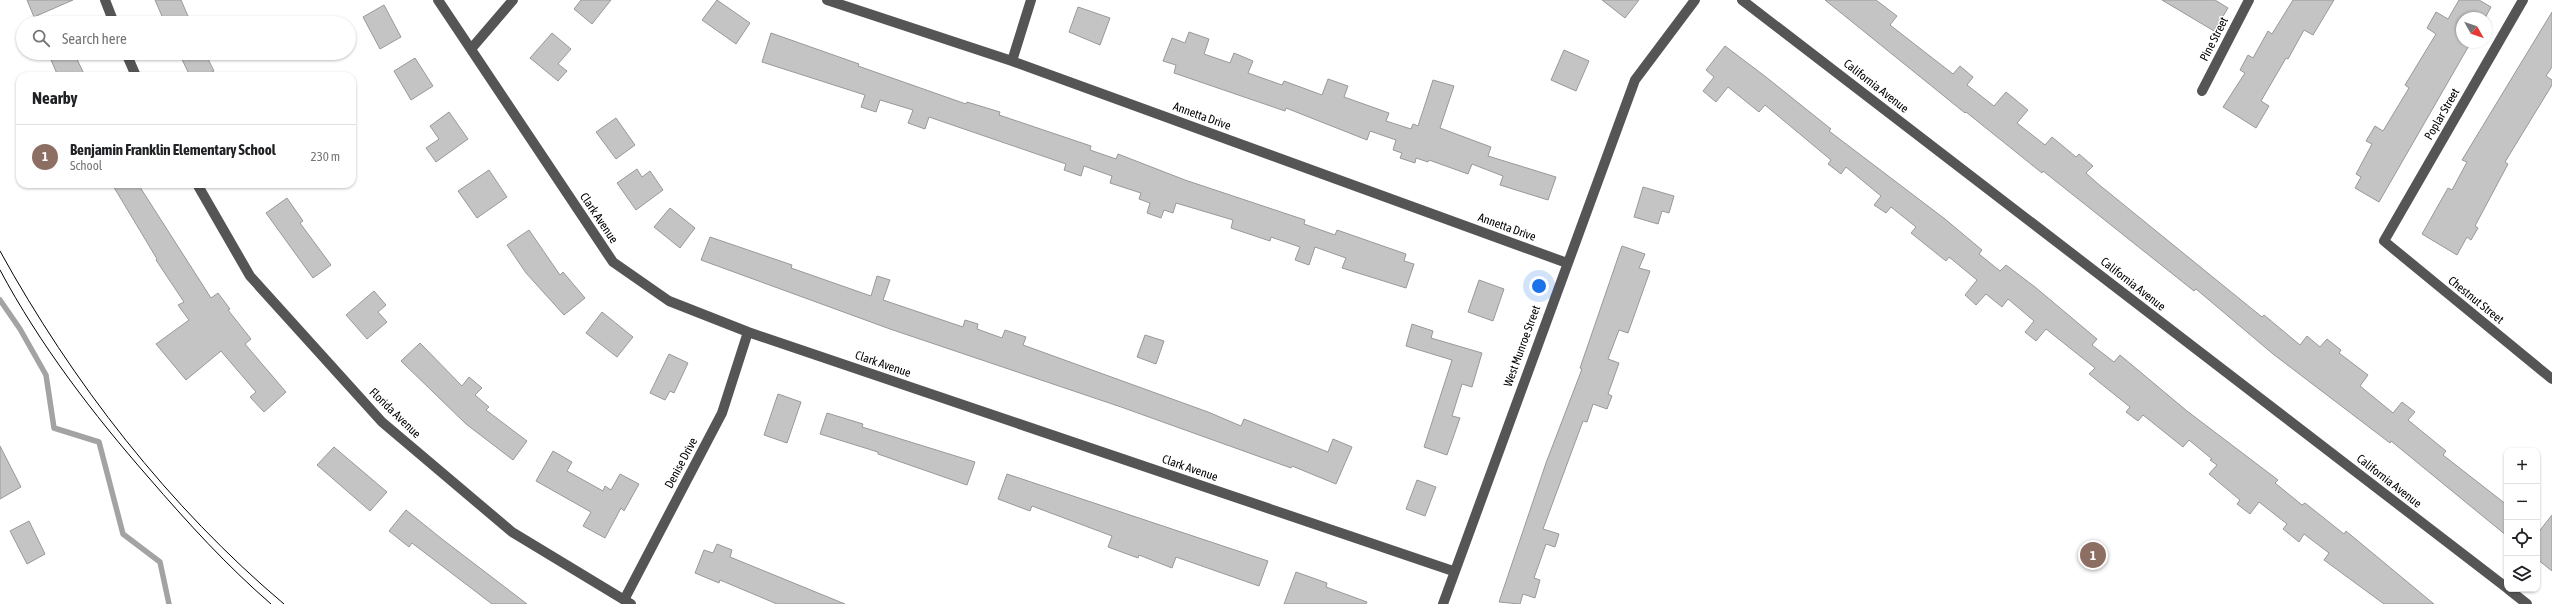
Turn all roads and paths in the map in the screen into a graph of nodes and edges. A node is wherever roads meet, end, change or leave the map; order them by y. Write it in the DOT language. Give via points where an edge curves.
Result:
graph roads {
  1 [pos="105,0"];
  2 [pos="438,0"];
  3 [pos="513,0"];
  4 [pos="827,0"];
  5 [pos="1031,0"];
  6 [pos="1695,0"];
  7 [pos="1742,0"];
  8 [pos="2249,0"];
  9 [pos="2523,0"];
  10 [pos="111,16"];
  11 [pos="471,49"];
  12 [pos="129,60"];
  13 [pos="1012,61"];
  14 [pos="134,72"];
  15 [pos="2202,91"];
  16 [pos="199,188"];
  17 [pos="2384,241"];
  18 [pos="1567,263"];
  19 [pos="748,332"];
  20 [pos="2552,379"];
  21 [pos="1453,571"];
  22 [pos="2504,587"];
  23 [pos="2511,592"];
  24 [pos="628,602"];
  25 [pos="1443,604"];
  26 [pos="2527,604"];
  1 -- 10 [label="street"];
  2 -- 11 [label="street, Clark Avenue"];
  3 -- 11 [label="street"];
  4 -- 13 [label="street, Annetta Drive"];
  5 -- 13 [label="street"];
  6 -- 18 [label="street, West Munroe Street" via="1635,80"];
  7 -- 22 [label="street, California Avenue"];
  8 -- 15 [label="street, Pine Street"];
  9 -- 17 [label="street, Poplar Street"];
  11 -- 19 [label="street, Clark Avenue" via="613,262 669,301"];
  12 -- 14 [label="street"];
  13 -- 18 [label="street, Annetta Drive"];
  16 -- 24 [label="street, Florida Avenue" via="250,276 382,422 512,532"];
  17 -- 20 [label="street, Chestnut Street"];
  18 -- 21 [label="street, West Munroe Street"];
  19 -- 21 [label="street, Clark Avenue"];
  19 -- 24 [label="street, Denise Drive" via="722,413"];
  21 -- 25 [label="street, West Munroe Street"];
  23 -- 26 [label="street, California Avenue"];
}
